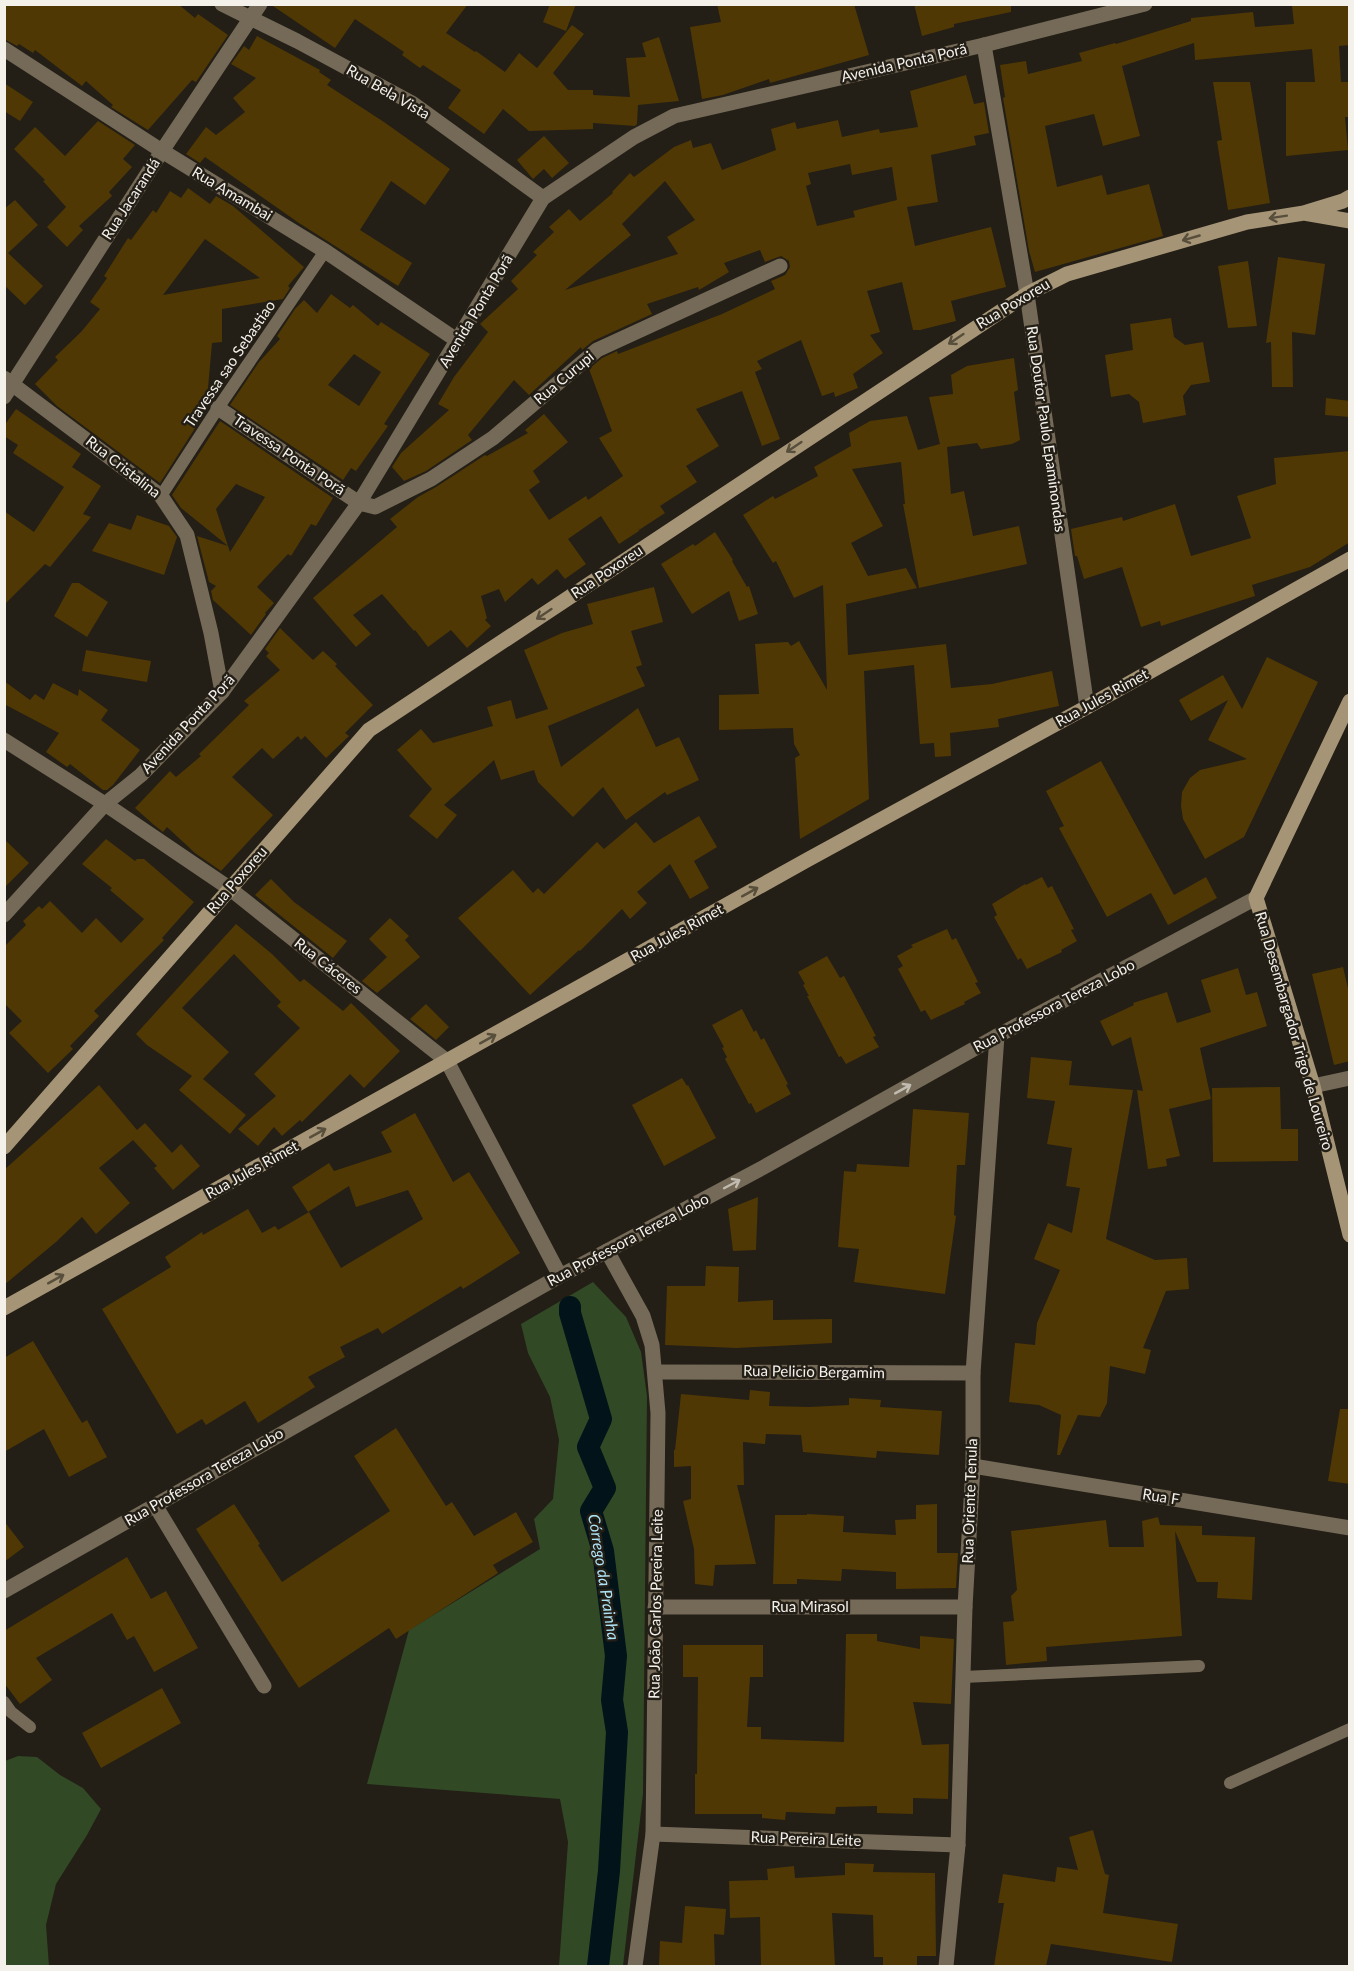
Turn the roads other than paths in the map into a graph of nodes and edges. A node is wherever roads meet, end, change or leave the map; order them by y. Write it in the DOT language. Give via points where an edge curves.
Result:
graph roads {
  1 [pos="222,4"];
  2 [pos="260,4"];
  3 [pos="1145,4"];
  4 [pos="251,20"];
  5 [pos="984,45"];
  6 [pos="4,49"];
  7 [pos="162,151"];
  8 [pos="1350,197"];
  9 [pos="543,198"];
  10 [pos="1304,213"];
  11 [pos="1350,221"];
  12 [pos="325,251"];
  13 [pos="780,266"];
  14 [pos="1027,294"];
  15 [pos="458,341"];
  16 [pos="7,386"];
  17 [pos="218,408"];
  18 [pos="161,496"];
  19 [pos="359,503"];
  20 [pos="1350,559"];
  21 [pos="222,692"];
  22 [pos="1350,701"];
  23 [pos="1087,707"];
  24 [pos="4,740"];
  25 [pos="105,804"];
  26 [pos="229,888"];
  27 [pos="1256,898"];
  28 [pos="4,915"];
  29 [pos="997,1036"];
  30 [pos="447,1061"];
  31 [pos="1350,1078"];
  32 [pos="1313,1086"];
  33 [pos="4,1146"];
  34 [pos="1350,1236"];
  35 [pos="607,1251"];
  36 [pos="560,1275"];
  37 [pos="4,1308"];
  38 [pos="656,1372"];
  39 [pos="973,1373"];
  40 [pos="973,1466"];
  41 [pos="155,1505"];
  42 [pos="1350,1528"];
  43 [pos="4,1591"];
  44 [pos="655,1607"];
  45 [pos="965,1607"];
  46 [pos="1199,1666"];
  47 [pos="963,1677"];
  48 [pos="264,1686"];
  49 [pos="4,1702"];
  50 [pos="30,1727"];
  51 [pos="1350,1730"];
  52 [pos="1230,1783"];
  53 [pos="653,1834"];
  54 [pos="958,1845"];
  55 [pos="635,1966"];
  56 [pos="946,1966"];
  1 -- 4 [label="street, Rua Bela Vista"];
  2 -- 4 [label="street, Rua Jacarandá"];
  3 -- 5 [label="street, Avenida Ponta Porã"];
  4 -- 7 [label="street, Rua Jacarandá"];
  4 -- 9 [label="street, Rua Bela Vista" via="412,103"];
  5 -- 9 [label="street, Avenida Ponta Porã" via="674,116 634,137"];
  5 -- 14 [label="street, Rua Doutor Paulo Epaminondas"];
  6 -- 7 [label="street, Rua Amambai"];
  7 -- 12 [label="street, Rua Amambai"];
  7 -- 16 [label="street, Rua Jacarandá"];
  8 -- 10 [label="street"];
  9 -- 15 [label="street, Avenida Ponta Porã"];
  10 -- 11 [label="street, Rua Poxoreu"];
  10 -- 14 [label="street, Rua Poxoreu, one-way" via="1247,222 1066,274"];
  12 -- 15 [label="street, Rua Amambai"];
  12 -- 17 [label="lane, Travessa sao Sebastiao"];
  13 -- 19 [label="street, Rua Curupi" via="597,350 494,438 431,479 375,507"];
  14 -- 23 [label="street, Rua Doutor Paulo Epaminondas"];
  14 -- 26 [label="street, Rua Poxoreu, one-way" via="369,730"];
  15 -- 19 [label="street, Avenida Ponta Porã"];
  16 -- 18 [label="street, Rua Cristalina"];
  17 -- 18 [label="lane, Travessa sao Sebastiao"];
  17 -- 19 [label="street, Travessa Ponta Porã"];
  18 -- 21 [label="street, Rua Cristalina" via="187,535"];
  19 -- 21 [label="street, Avenida Ponta Porã"];
  20 -- 23 [label="street, Rua Jules Rimet"];
  21 -- 25 [label="street, Avenida Ponta Porã" via="141,775"];
  22 -- 27 [label="street, Rua Desembargador Trigo de Loureiro"];
  30 -- 23 [label="street, Rua Jules Rimet, one-way"];
  24 -- 25 [label="street, Rua Cáceres"];
  25 -- 26 [label="street, Rua Cáceres"];
  25 -- 28 [label="street, Avenida Ponta Porã"];
  26 -- 30 [label="street, Rua Cáceres"];
  26 -- 33 [label="street, Rua Poxoreu"];
  27 -- 29 [label="street, Rua Professora Tereza Lobo"];
  27 -- 32 [label="street, Rua Desembargador Trigo de Loureiro"];
  35 -- 29 [label="street, Rua Professora Tereza Lobo, one-way"];
  29 -- 39 [label="street, Rua Oriente Tenula"];
  30 -- 36 [label="street, Rua Cáceres"];
  37 -- 30 [label="street, Rua Jules Rimet, one-way"];
  31 -- 32 [label="street"];
  32 -- 34 [label="street, Rua Desembargador Trigo de Loureiro"];
  35 -- 36 [label="street, Rua Professora Tereza Lobo"];
  35 -- 38 [label="street, Rua João Carlos Pereira Leite" via="643,1316"];
  36 -- 41 [label="street, Rua Professora Tereza Lobo"];
  38 -- 39 [label="street, Rua Pelicio Bergamim"];
  38 -- 44 [label="street, Rua João Carlos Pereira Leite"];
  39 -- 40 [label="street, Rua Oriente Tenula"];
  40 -- 42 [label="street, Rua F"];
  40 -- 45 [label="street, Rua Oriente Tenula"];
  41 -- 43 [label="street, Rua Professora Tereza Lobo"];
  41 -- 48 [label="street"];
  44 -- 45 [label="street, Rua Mirasol"];
  44 -- 53 [label="street, Rua João Carlos Pereira Leite"];
  45 -- 47 [label="street, Rua Oriente Tenula"];
  46 -- 47 [label="lane"];
  47 -- 54 [label="street, Rua Oriente Tenula"];
  49 -- 50 [label="lane"];
  51 -- 52 [label="lane"];
  53 -- 54 [label="street, Rua Pereira Leite"];
  53 -- 55 [label="street, Rua João Carlos Pereira Leite"];
  54 -- 56 [label="street, Rua Oriente Tenula"];
}
